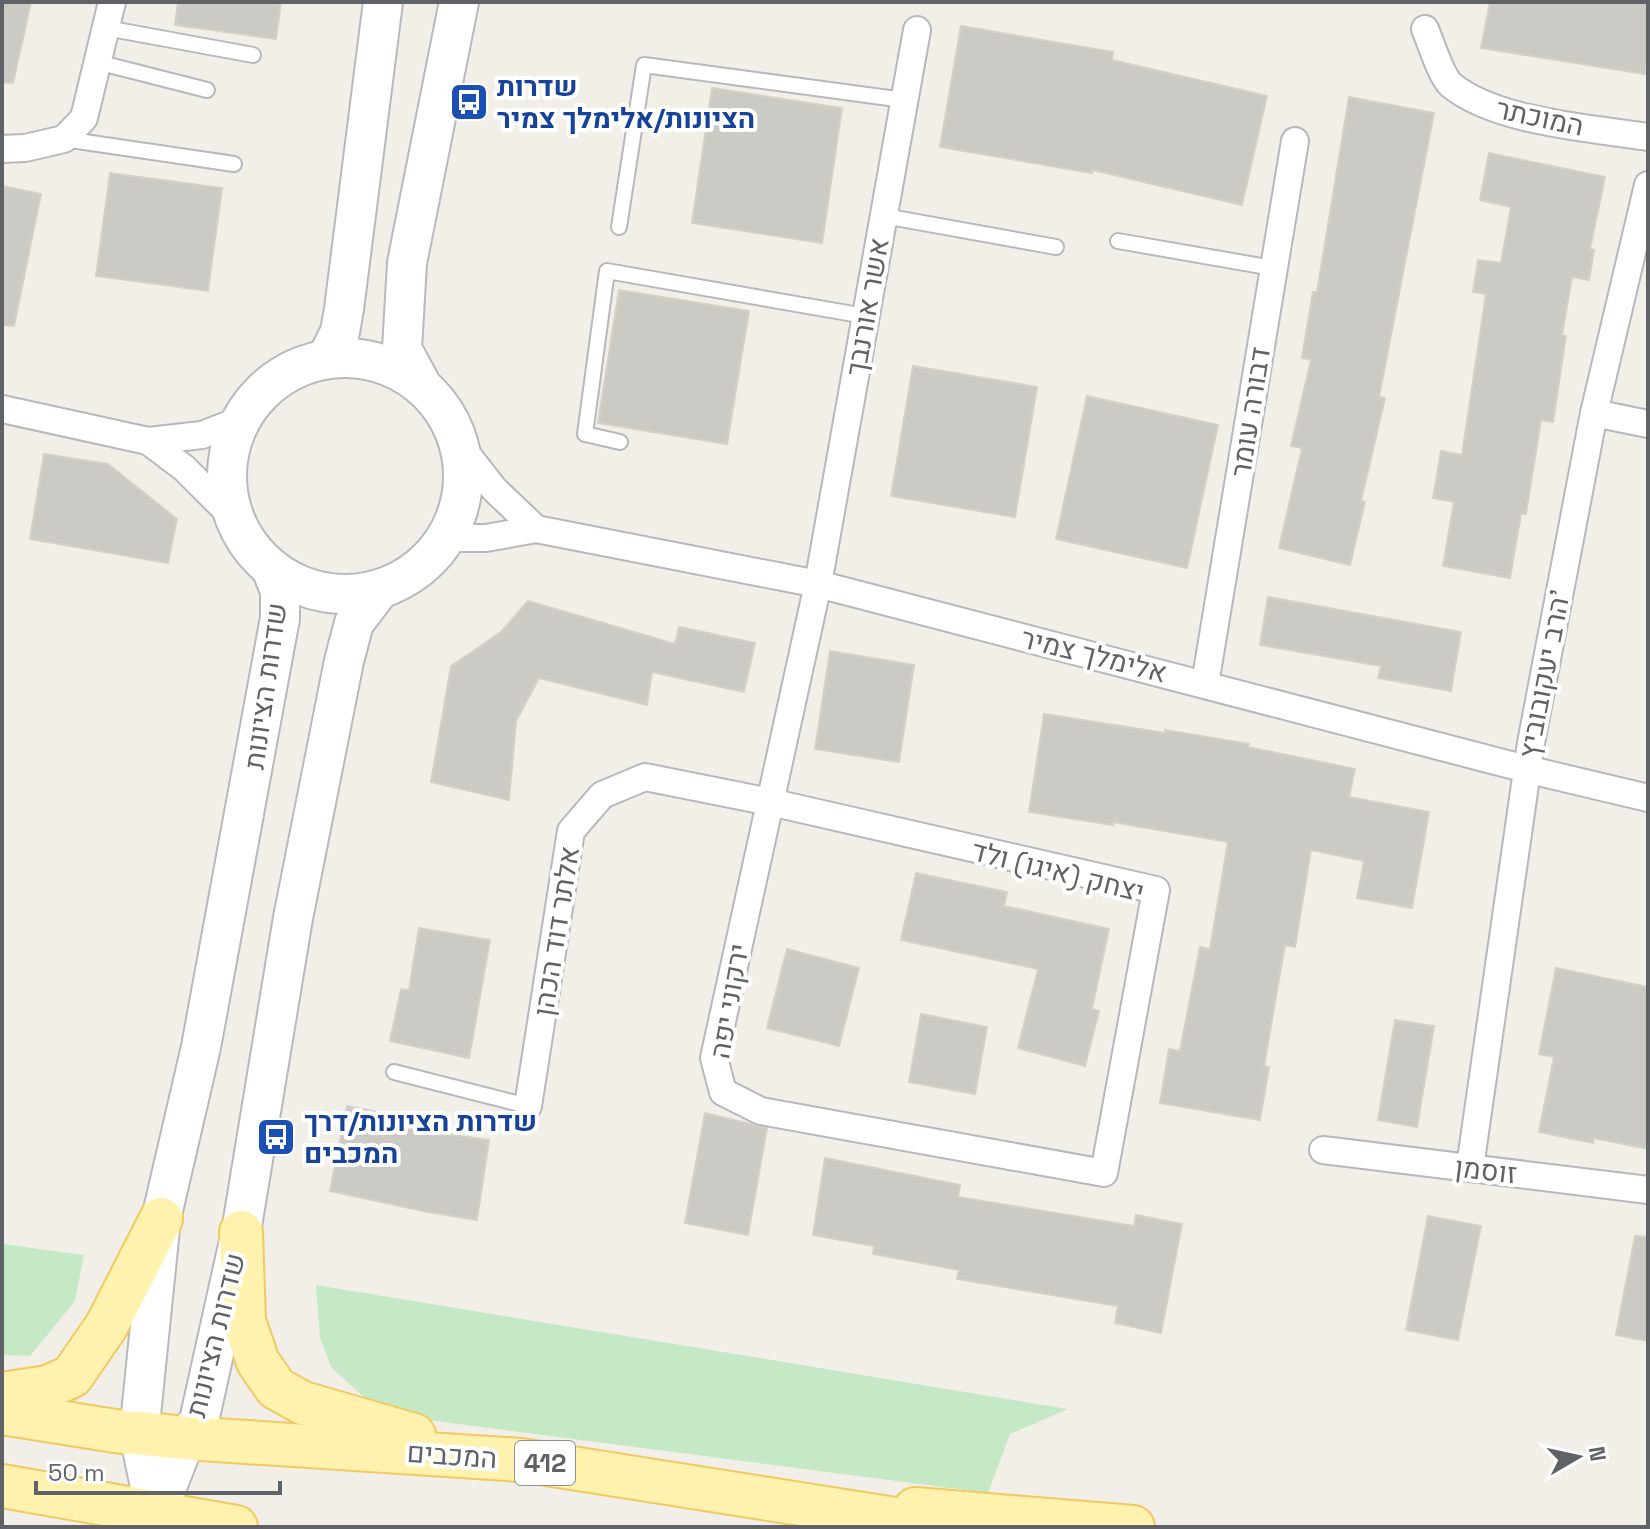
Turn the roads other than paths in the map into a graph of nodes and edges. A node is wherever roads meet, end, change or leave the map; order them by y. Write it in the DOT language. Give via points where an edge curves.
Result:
graph roads {
  1 [pos="112,2"];
  2 [pos="383,2"];
  3 [pos="459,2"];
  4 [pos="106,28"];
  5 [pos="1425,29"];
  6 [pos="917,30"];
  7 [pos="253,55"];
  8 [pos="97,62"];
  9 [pos="207,90"];
  10 [pos="904,100"];
  11 [pos="1648,137"];
  12 [pos="64,139"];
  13 [pos="1295,141"];
  14 [pos="2,149"];
  15 [pos="234,164"];
  16 [pos="1648,185"];
  17 [pos="884,216"];
  18 [pos="619,227"];
  19 [pos="1118,241"];
  20 [pos="1056,247"];
  21 [pos="1273,268"];
  22 [pos="865,316"];
  23 [pos="327,358"];
  24 [pos="422,386"];
  25 [pos="2,409"];
  26 [pos="1594,413"];
  27 [pos="241,420"];
  28 [pos="1648,424"];
  29 [pos="148,441"];
  30 [pos="620,442"];
  31 [pos="459,444"];
  32 [pos="234,518"];
  33 [pos="536,529"];
  34 [pos="446,538"];
  35 [pos="271,568"];
  36 [pos="818,584"];
  37 [pos="380,589"];
  38 [pos="1205,684"];
  39 [pos="1526,769"];
  40 [pos="1648,798"];
  41 [pos="770,802"];
  42 [pos="394,1072"];
  43 [pos="528,1106"];
  44 [pos="1110,1136"];
  45 [pos="1323,1150"];
  46 [pos="1470,1167"];
  47 [pos="1648,1190"];
  48 [pos="161,1219"];
  49 [pos="241,1232"];
  50 [pos="2,1394"];
  51 [pos="2,1413"];
  52 [pos="139,1434"];
  53 [pos="186,1438"];
  54 [pos="521,1460"];
  55 [pos="2,1486"];
  56 [pos="738,1494"];
  57 [pos="156,1515"];
  58 [pos="236,1527"];
  59 [pos="946,1527"];
  60 [pos="1133,1527"];
  1 -- 4 [label="street"];
  2 -- 23 [label="street" via="344,309"];
  3 -- 24 [label="street" via="407,263 402,349"];
  4 -- 7 [label="lane"];
  4 -- 8 [label="street"];
  5 -- 11 [label="street, המוכתר" via="1449,83 1486,106"];
  6 -- 10 [label="street, אשר אורנבך"];
  8 -- 9 [label="lane"];
  8 -- 12 [label="street" via="84,118"];
  10 -- 17 [label="street, אשר אורנבך"];
  10 -- 18 [label="lane" via="644,65"];
  12 -- 14 [label="street"];
  12 -- 15 [label="lane"];
  13 -- 21 [label="street, דבורה עומר"];
  16 -- 26 [label="street, הרב יעקובוביץ'"];
  17 -- 20 [label="lane"];
  17 -- 22 [label="street, אשר אורנבך"];
  19 -- 21 [label="lane"];
  21 -- 38 [label="street, דבורה עומר"];
  22 -- 30 [label="lane" via="607,271 585,434"];
  22 -- 36 [label="street, אשר אורנבך"];
  23 -- 24 [label="street" via="361,358 393,367"];
  23 -- 27 [label="street" via="276,379"];
  24 -- 31 [label="street" via="445,412"];
  25 -- 29 [label="street"];
  26 -- 28 [label="street"];
  26 -- 39 [label="street, הרב יעקובוביץ'"];
  27 -- 29 [label="street" via="202,435"];
  27 -- 32 [label="street" via="229,452 227,485"];
  29 -- 32 [label="street"];
  31 -- 33 [label="street" via="494,489"];
  31 -- 34 [label="street" via="459,508"];
  32 -- 35 [label="street" via="249,545"];
  33 -- 34 [label="street, אלימלך צמיר"];
  33 -- 36 [label="street, אלימלך צמיר"];
  34 -- 37 [label="street" via="406,578"];
  35 -- 37 [label="street" via="304,587 342,595"];
  35 -- 48 [label="street, שדרות הציונות" via="280,591 280,618 201,1047"];
  36 -- 38 [label="street, אלימלך צמיר"];
  36 -- 41 [label="street, ירקוני יפה"];
  37 -- 49 [label="street, שדרות הציונות" via="354,623 344,661 293,918"];
  38 -- 39 [label="street, אלימלך צמיר"];
  39 -- 40 [label="street, אלימלך צמיר"];
  39 -- 46 [label="street, הרב יעקובוביץ'"];
  41 -- 43 [label="street, אלתר דוד הכהן" via="645,777 602,795 571,831"];
  41 -- 44 [label="street, יצחק (איגו) ולד" via="1156,890"];
  41 -- 44 [label="street, ירקוני יפה" via="714,1058 723,1092 761,1111 1104,1173"];
  42 -- 43 [label="lane"];
  45 -- 46 [label="street, זוסמן"];
  46 -- 47 [label="street, זוסמן"];
  48 -- 50 [label="main road" via="107,1325 72,1376 48,1387"];
  48 -- 52 [label="street, שדרות הציונות"];
  49 -- 53 [label="street, שדרות הציונות" via="199,1421"];
  49 -- 54 [label="main road" via="244,1321 258,1362 276,1388 303,1403"];
  51 -- 52 [label="main road, המכבים / 412"];
  52 -- 53 [label="main road, המכבים / 412"];
  52 -- 57 [label="street, שדרות הציונות"];
  53 -- 54 [label="main road, המכבים / 412"];
  53 -- 57 [label="street, שדרות הציונות"];
  54 -- 56 [label="main road, המכבים / 412"];
  55 -- 57 [label="main road"];
  56 -- 59 [label="main road, המכבים / 412"];
  56 -- 60 [label="main road, 412"];
  57 -- 58 [label="main road"];
}
